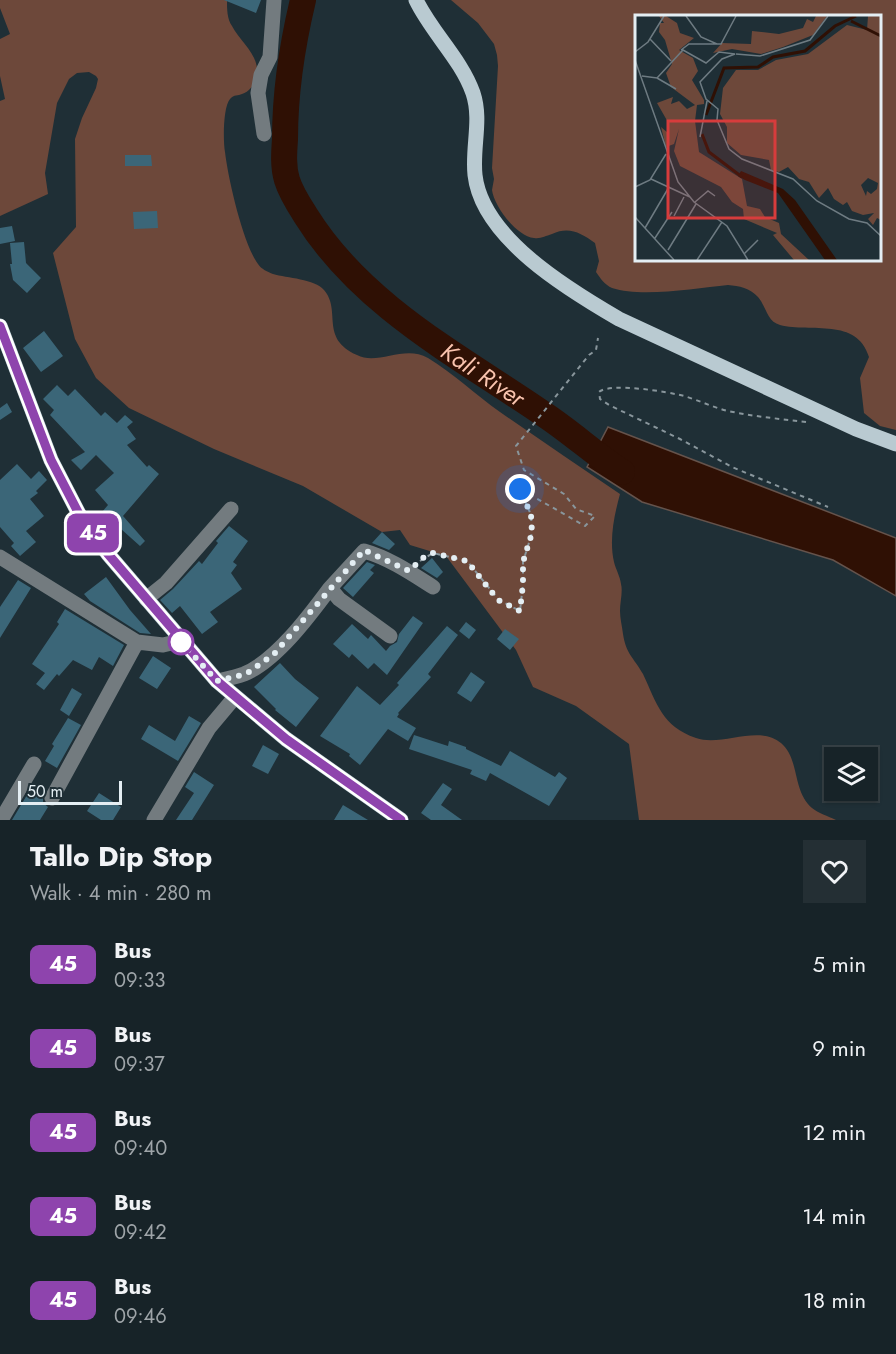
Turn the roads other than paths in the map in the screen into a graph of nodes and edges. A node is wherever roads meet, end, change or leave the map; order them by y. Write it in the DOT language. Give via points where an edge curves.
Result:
graph roads {
  1 [pos="274,0"];
  2 [pos="416,0"];
  3 [pos="264,134"];
  4 [pos="0,326"];
  5 [pos="896,444"];
  6 [pos="231,509"];
  7 [pos="1,560"];
  8 [pos="433,586"];
  9 [pos="330,588"];
  10 [pos="146,599"];
  11 [pos="390,636"];
  12 [pos="180,641"];
  13 [pos="137,642"];
  14 [pos="217,681"];
  15 [pos="235,697"];
  16 [pos="34,764"];
  17 [pos="52,798"];
  18 [pos="1,820"];
  19 [pos="154,820"];
  20 [pos="401,820"];
  1 -- 3 [label="street" via="270,57 258,93"];
  2 -- 5 [label="main road" via="467,78 473,94 478,110 475,176 481,198 508,238 535,265 619,319"];
  4 -- 10 [label="main road" via="51,460 79,514"];
  6 -- 10 [label="street" via="166,583"];
  7 -- 13 [label="street"];
  8 -- 9 [label="street" via="364,550"];
  9 -- 11 [label="street"];
  9 -- 14 [label="street" via="274,654 246,674"];
  10 -- 12 [label="main road"];
  12 -- 13 [label="street" via="163,645"];
  12 -- 14 [label="main road"];
  13 -- 17 [label="street"];
  14 -- 15 [label="main road"];
  15 -- 19 [label="street" via="209,728"];
  15 -- 20 [label="main road" via="286,739"];
  16 -- 18 [label="street"];
}
